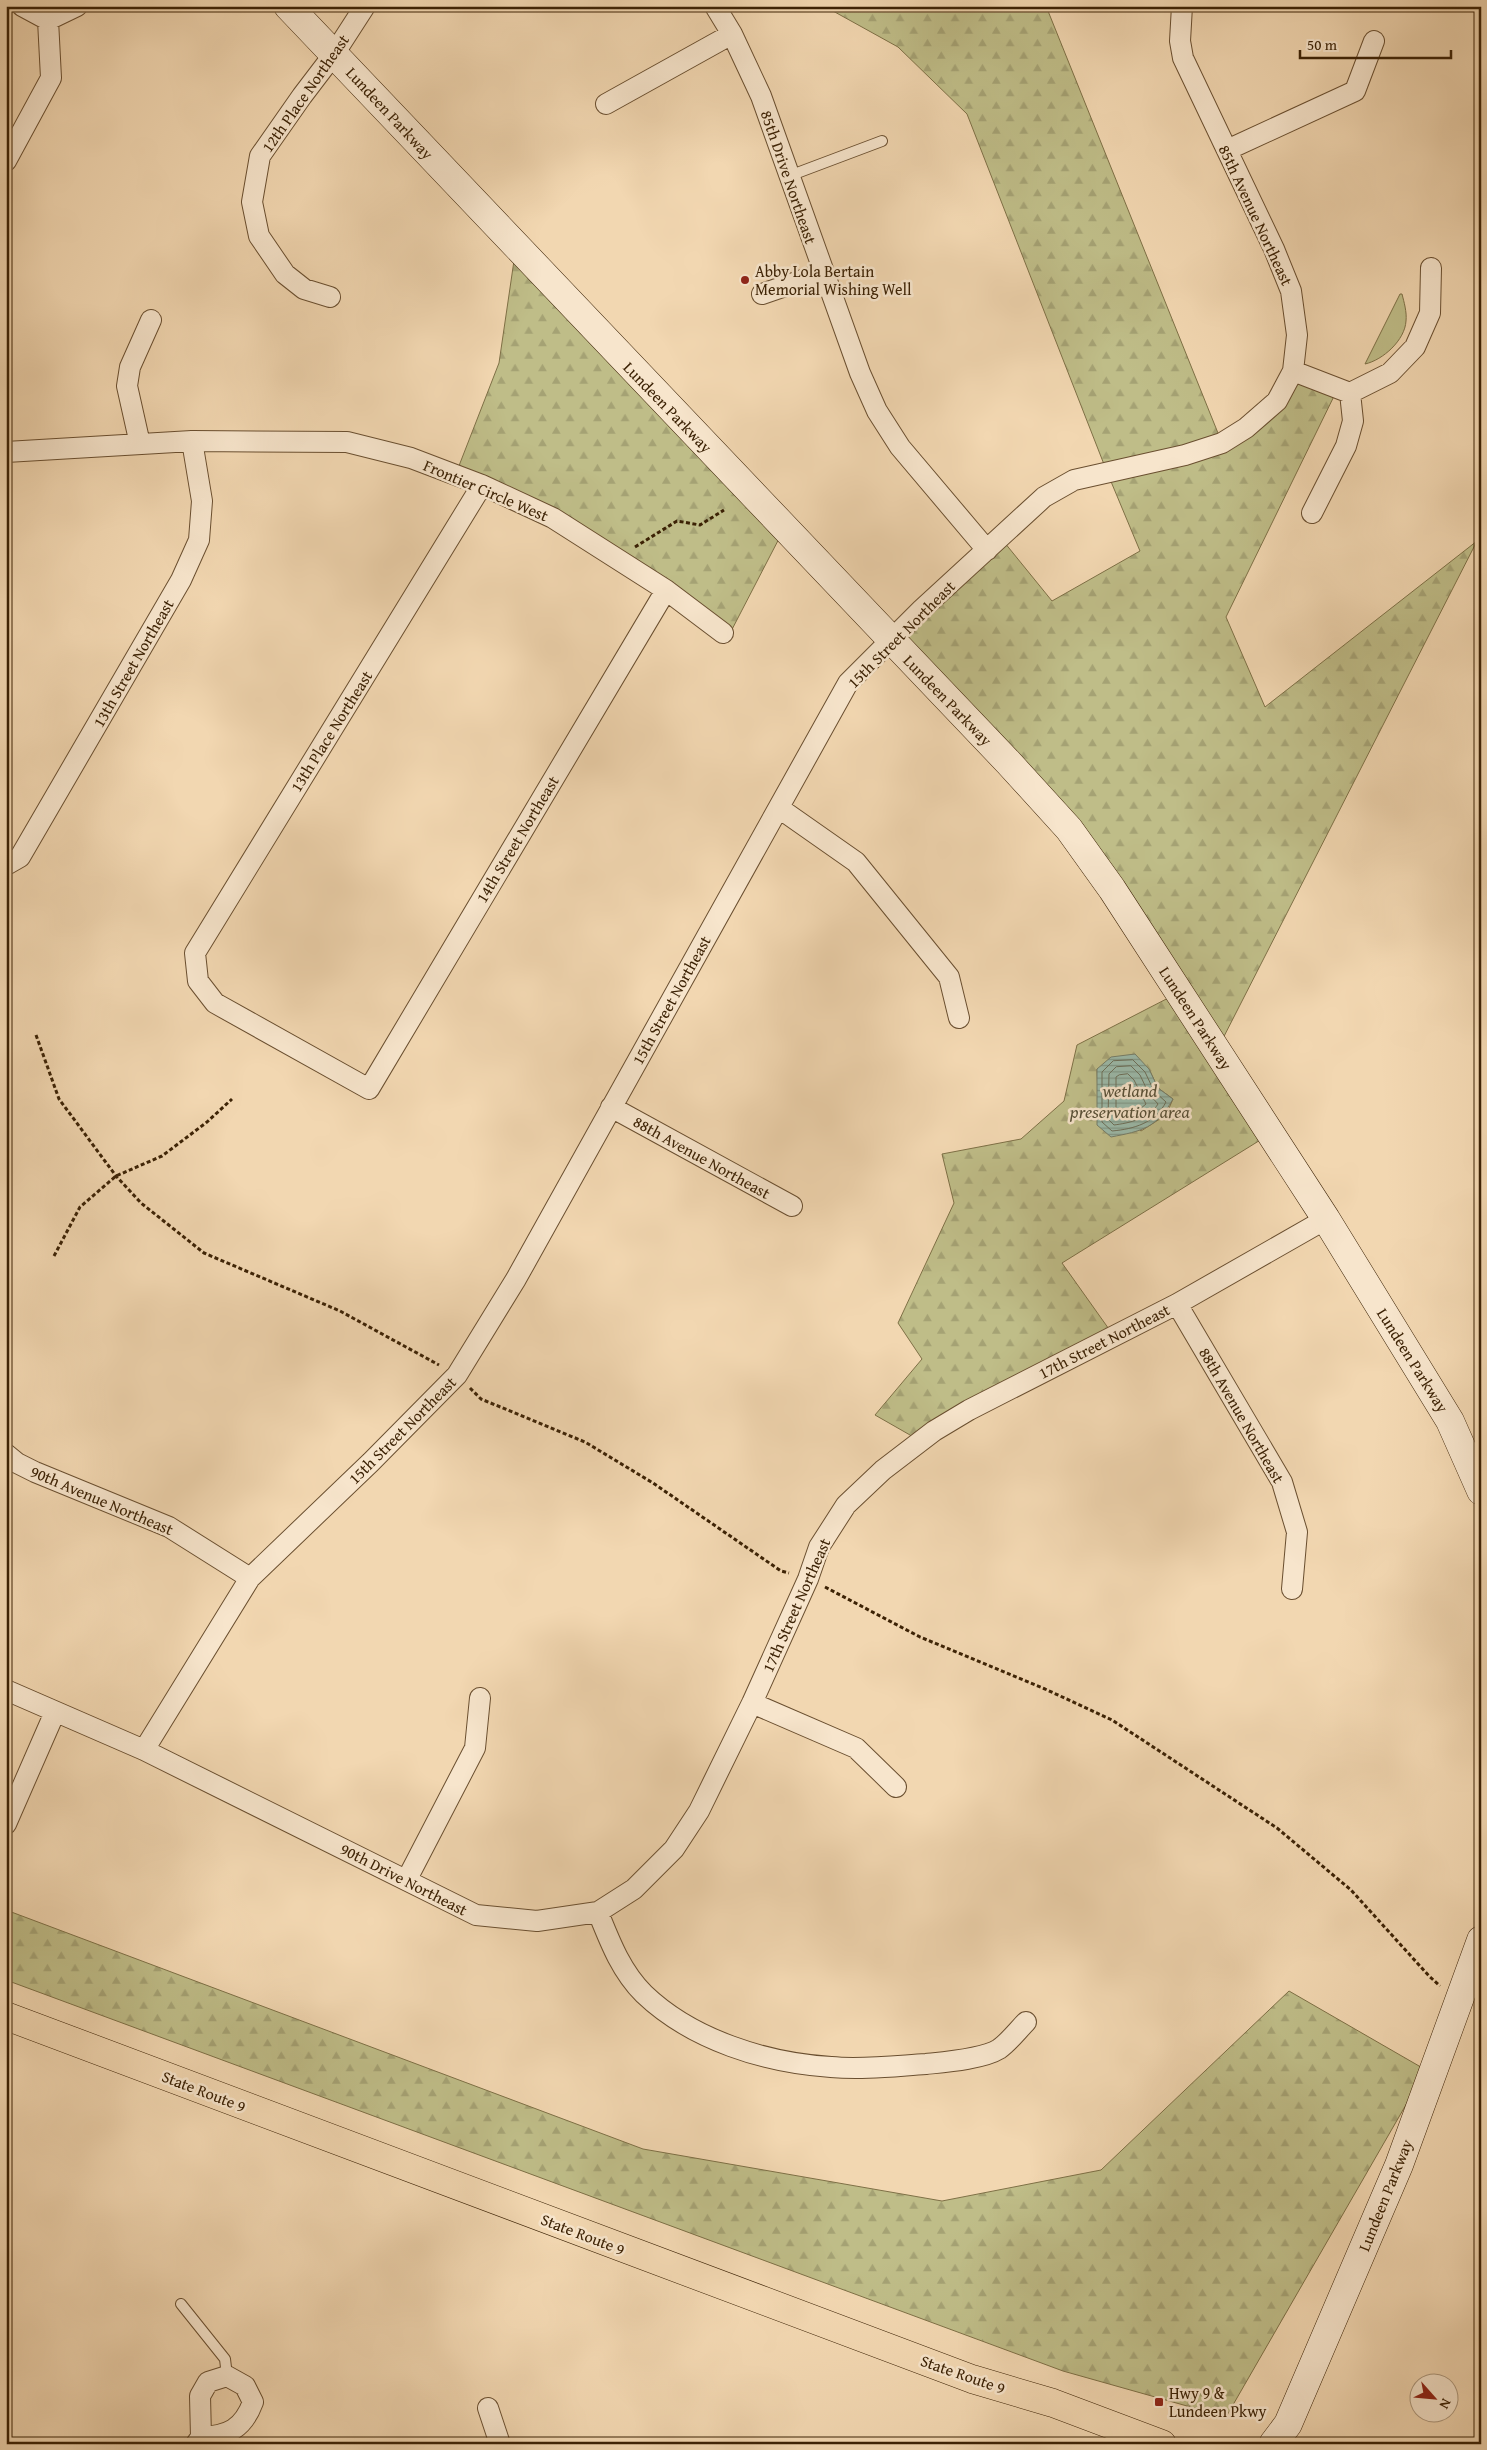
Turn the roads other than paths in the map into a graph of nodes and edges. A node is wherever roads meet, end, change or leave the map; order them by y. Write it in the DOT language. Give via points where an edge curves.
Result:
graph roads {
  1 [pos="22,6"];
  2 [pos="77,6"];
  3 [pos="288,6"];
  4 [pos="365,6"];
  5 [pos="715,6"];
  6 [pos="1182,6"];
  7 [pos="48,20"];
  8 [pos="732,34"];
  9 [pos="1374,41"];
  10 [pos="334,54"];
  11 [pos="606,104"];
  12 [pos="882,141"];
  13 [pos="1227,150"];
  14 [pos="6,161"];
  15 [pos="790,176"];
  16 [pos="1431,268"];
  17 [pos="823,273"];
  18 [pos="762,294"];
  19 [pos="330,297"];
  20 [pos="151,320"];
  21 [pos="1293,371"];
  22 [pos="1350,393"];
  23 [pos="192,441"];
  24 [pos="140,444"];
  25 [pos="6,452"];
  26 [pos="482,485"];
  27 [pos="1312,513"];
  28 [pos="986,550"];
  29 [pos="666,590"];
  30 [pos="723,633"];
  31 [pos="890,640"];
  32 [pos="779,808"];
  33 [pos="6,865"];
  34 [pos="959,1018"];
  35 [pos="368,1089"];
  36 [pos="611,1107"];
  37 [pos="792,1206"];
  38 [pos="1326,1219"];
  39 [pos="1177,1304"];
  40 [pos="6,1454"];
  41 [pos="1481,1491"];
  42 [pos="250,1578"];
  43 [pos="1292,1589"];
  44 [pos="6,1690"];
  45 [pos="480,1698"];
  46 [pos="752,1703"];
  47 [pos="55,1712"];
  48 [pos="144,1750"];
  49 [pos="896,1787"];
  50 [pos="6,1824"];
  51 [pos="407,1879"];
  52 [pos="598,1912"];
  53 [pos="1481,1940"];
  54 [pos="6,2016"];
  55 [pos="1026,2022"];
  56 [pos="180,2304"];
  57 [pos="227,2376"];
  58 [pos="488,2408"];
  59 [pos="199,2440"];
  60 [pos="500,2444"];
  61 [pos="1162,2444"];
  62 [pos="1273,2444"];
  1 -- 7 [label="street"];
  2 -- 7 [label="street"];
  3 -- 10 [label="main road, Lundeen Parkway"];
  4 -- 10 [label="street, 12th Place Northeast"];
  5 -- 8 [label="street, 85th Drive Northeast"];
  6 -- 13 [label="street, 85th Avenue Northeast" via="1180,41 1183,58"];
  7 -- 14 [label="street" via="51,78"];
  8 -- 11 [label="street"];
  8 -- 15 [label="street, 85th Drive Northeast" via="761,96"];
  9 -- 13 [label="street" via="1355,91"];
  10 -- 19 [label="street, 12th Place Northeast" via="260,156 252,202 260,236 285,274 304,289"];
  10 -- 31 [label="main road, Lundeen Parkway"];
  12 -- 15 [label="lane"];
  13 -- 21 [label="street, 85th Avenue Northeast" via="1291,291 1298,335"];
  15 -- 17 [label="street, 85th Drive Northeast"];
  16 -- 22 [label="street" via="1430,313 1415,347 1390,373"];
  17 -- 18 [label="street"];
  17 -- 28 [label="street, 85th Drive Northeast" via="877,411 900,447"];
  20 -- 24 [label="street" via="130,367 126,386"];
  21 -- 22 [label="street"];
  21 -- 28 [label="street, 15th Street Northeast" via="1277,401 1222,444 1074,480 1044,497"];
  22 -- 27 [label="street" via="1353,421 1346,446"];
  23 -- 24 [label="street, Frontier Circle West"];
  23 -- 26 [label="street, Frontier Circle West" via="347,442 411,458"];
  23 -- 33 [label="street, 13th Street Northeast" via="202,501 199,540 185,572 20,856"];
  24 -- 25 [label="street, Frontier Circle West"];
  26 -- 29 [label="street, Frontier Circle West" via="553,518"];
  26 -- 35 [label="street, 13th Place Northeast" via="195,953 198,981 215,1003"];
  28 -- 31 [label="street, 15th Street Northeast"];
  29 -- 30 [label="street, Frontier Circle West"];
  29 -- 35 [label="street, 14th Street Northeast"];
  31 -- 32 [label="street, 15th Street Northeast" via="848,684"];
  31 -- 38 [label="main road, Lundeen Parkway" via="1069,829 1112,889"];
  32 -- 34 [label="street" via="856,862 949,977"];
  32 -- 36 [label="street, 15th Street Northeast"];
  36 -- 37 [label="street, 88th Avenue Northeast"];
  36 -- 42 [label="street, 15th Street Northeast" via="516,1280 457,1376"];
  38 -- 39 [label="street, 17th Street Northeast"];
  38 -- 41 [label="main road, Lundeen Parkway" via="1450,1421"];
  39 -- 43 [label="street, 88th Avenue Northeast" via="1282,1482 1297,1532"];
  39 -- 46 [label="street, 17th Street Northeast" via="970,1410 934,1431 883,1470 846,1505 819,1547 808,1580"];
  40 -- 42 [label="street, 90th Avenue Northeast" via="35,1472 169,1527"];
  42 -- 48 [label="street, 15th Street Northeast"];
  44 -- 47 [label="street, 90th Drive Northeast"];
  45 -- 51 [label="street" via="475,1748"];
  46 -- 49 [label="street" via="856,1748"];
  46 -- 52 [label="street, 17th Street Northeast" via="699,1811 674,1849 634,1889"];
  47 -- 48 [label="street, 90th Drive Northeast"];
  47 -- 50 [label="street"];
  48 -- 51 [label="street, 90th Drive Northeast"];
  51 -- 52 [label="street, 90th Drive Northeast" via="476,1914 537,1921"];
  52 -- 55 [label="street" via="620,1964 644,1994 676,2018 728,2046 831,2067 958,2061 999,2049"];
  53 -- 62 [label="main road, Lundeen Parkway" via="1400,2165 1288,2424"];
  54 -- 61 [label="main road, State Route 9" via="954,2372 1053,2403"];
  56 -- 57 [label="lane" via="225,2359"];
  57 -- 59 [label="street" via="208,2382 200,2396"];
  57 -- 59 [label="street" via="245,2386 253,2402 248,2414 234,2430"];
  58 -- 60 [label="street"];
}
